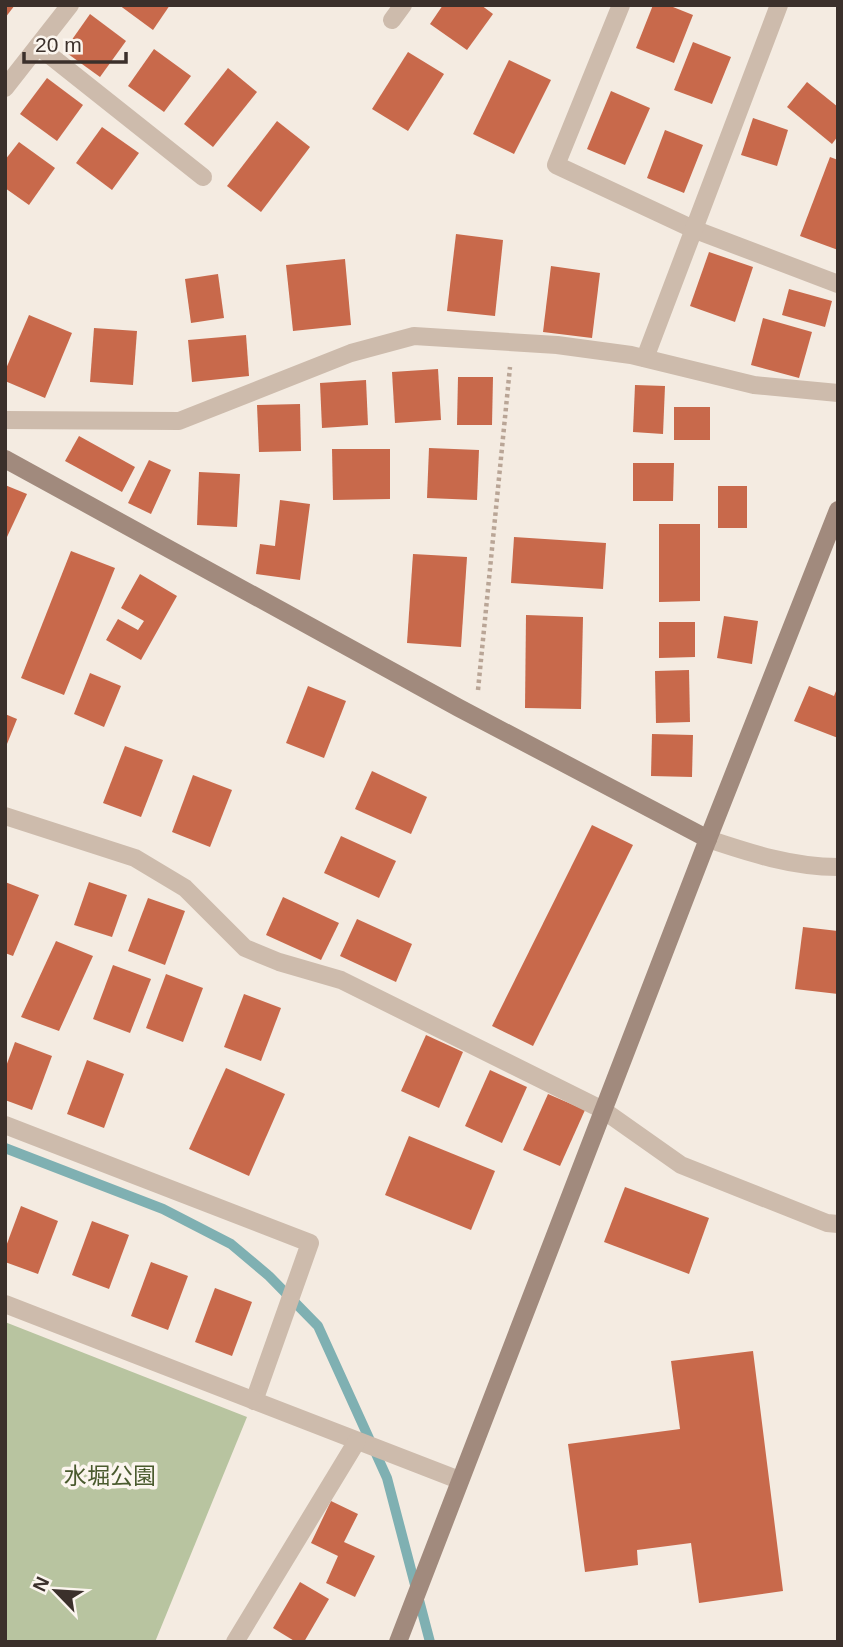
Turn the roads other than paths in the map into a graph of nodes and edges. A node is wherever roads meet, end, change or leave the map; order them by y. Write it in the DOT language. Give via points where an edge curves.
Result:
graph roads {
  1 [pos="70,5"];
  2 [pos="621,5"];
  3 [pos="779,5"];
  4 [pos="38,46"];
  5 [pos="5,88"];
  6 [pos="204,177"];
  7 [pos="693,229"];
  8 [pos="838,284"];
  9 [pos="645,358"];
  10 [pos="838,393"];
  11 [pos="5,420"];
  12 [pos="5,459"];
  13 [pos="838,510"];
  14 [pos="5,816"];
  15 [pos="708,839"];
  16 [pos="838,867"];
  17 [pos="603,1110"];
  18 [pos="5,1125"];
  19 [pos="838,1224"];
  20 [pos="5,1304"];
  21 [pos="254,1401"];
  22 [pos="357,1441"];
  23 [pos="459,1480"];
  24 [pos="235,1642"];
  25 [pos="398,1642"];
  1 -- 4 [label="street"];
  2 -- 7 [label="street" via="556,165"];
  3 -- 7 [label="street"];
  4 -- 5 [label="street"];
  4 -- 6 [label="street"];
  7 -- 8 [label="street"];
  7 -- 9 [label="street"];
  9 -- 10 [label="street" via="754,385"];
  9 -- 11 [label="street" via="414,335 351,353 179,421"];
  12 -- 15 [label="street"];
  13 -- 15 [label="street"];
  14 -- 17 [label="street" via="135,858 185,888 245,948 341,980"];
  15 -- 16 [label="street" via="766,858"];
  15 -- 17 [label="street"];
  17 -- 19 [label="street" via="681,1165"];
  17 -- 23 [label="street"];
  18 -- 21 [label="street" via="310,1243"];
  20 -- 21 [label="street"];
  21 -- 22 [label="street"];
  22 -- 23 [label="street"];
  22 -- 24 [label="street"];
  23 -- 25 [label="street"];
}
